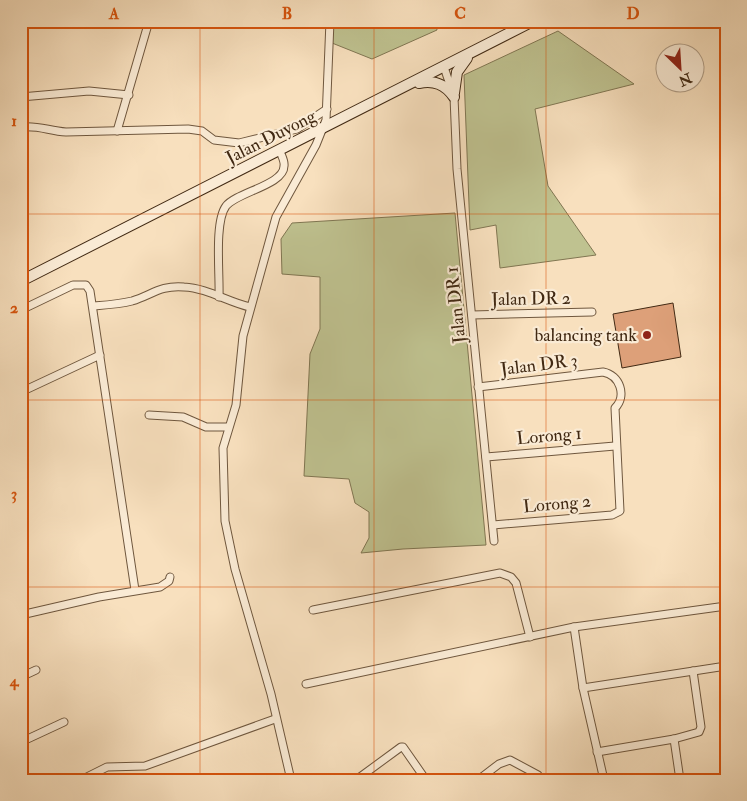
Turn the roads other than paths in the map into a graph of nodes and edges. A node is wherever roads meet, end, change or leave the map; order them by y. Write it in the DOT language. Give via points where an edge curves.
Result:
graph roads {
  1 [pos="149,21"];
  2 [pos="330,21"];
  3 [pos="534,21"];
  4 [pos="471,53"];
  5 [pos="444,68"];
  6 [pos="408,87"];
  7 [pos="129,95"];
  8 [pos="454,95"];
  9 [pos="21,97"];
  10 [pos="327,109"];
  11 [pos="21,128"];
  12 [pos="323,129"];
  13 [pos="117,132"];
  14 [pos="280,151"];
  15 [pos="21,281"];
  16 [pos="219,297"];
  17 [pos="94,306"];
  18 [pos="250,307"];
  19 [pos="21,310"];
  20 [pos="592,312"];
  21 [pos="472,315"];
  22 [pos="100,355"];
  23 [pos="478,387"];
  24 [pos="21,392"];
  25 [pos="149,414"];
  26 [pos="228,427"];
  27 [pos="615,446"];
  28 [pos="486,457"];
  29 [pos="493,525"];
  30 [pos="494,541"];
  31 [pos="170,577"];
  32 [pos="135,590"];
  33 [pos="726,606"];
  34 [pos="313,610"];
  35 [pos="21,615"];
  36 [pos="574,627"];
  37 [pos="530,637"];
  38 [pos="726,666"];
  39 [pos="36,670"];
  40 [pos="693,672"];
  41 [pos="21,676"];
  42 [pos="306,684"];
  43 [pos="583,688"];
  44 [pos="275,718"];
  45 [pos="64,722"];
  46 [pos="674,739"];
  47 [pos="21,742"];
  48 [pos="597,752"];
  49 [pos="81,780"];
  50 [pos="291,780"];
  51 [pos="356,780"];
  52 [pos="426,780"];
  53 [pos="478,780"];
  54 [pos="542,780"];
  55 [pos="604,780"];
  56 [pos="680,780"];
  1 -- 7 [label="street"];
  2 -- 10 [label="street"];
  3 -- 4 [label="main road, Jalan Duyong"];
  4 -- 5 [label="main road, Jalan Duyong"];
  4 -- 8 [label="main road" via="457,72"];
  5 -- 6 [label="main road, Jalan Duyong"];
  5 -- 8 [label="street, Jalan DR 1"];
  6 -- 8 [label="main road" via="420,82 438,83"];
  6 -- 12 [label="main road, Jalan Duyong"];
  7 -- 9 [label="street" via="90,91"];
  7 -- 13 [label="street"];
  8 -- 21 [label="street, Jalan DR 1" via="457,169"];
  10 -- 12 [label="street"];
  10 -- 13 [label="street" via="297,129 239,143 214,140 202,131 188,129"];
  11 -- 13 [label="street" via="35,126 54,132"];
  12 -- 14 [label="main road, Jalan Duyong"];
  12 -- 18 [label="street" via="276,217"];
  14 -- 15 [label="main road, Jalan Duyong"];
  14 -- 16 [label="street" via="284,166 282,173 236,198 225,208 220,225"];
  16 -- 17 [label="street" via="185,287 169,287 130,302"];
  16 -- 18 [label="street"];
  17 -- 19 [label="street" via="90,291 80,284"];
  17 -- 22 [label="street"];
  18 -- 26 [label="street" via="243,336 236,405"];
  20 -- 21 [label="street, Jalan DR 2"];
  21 -- 23 [label="street, Jalan DR 1"];
  22 -- 24 [label="street"];
  22 -- 32 [label="street"];
  23 -- 27 [label="street, Jalan DR 3" via="603,372 612,374 621,392 615,408"];
  23 -- 28 [label="street, Jalan DR 1"];
  25 -- 26 [label="street" via="183,417 206,427"];
  26 -- 44 [label="street" via="222,465 225,521 235,569 272,694"];
  27 -- 28 [label="street, Lorong 1"];
  27 -- 29 [label="street, Lorong 2" via="621,507 612,515"];
  28 -- 29 [label="street, Jalan DR 1"];
  29 -- 30 [label="street, Jalan DR 1"];
  31 -- 32 [label="street" via="160,587"];
  32 -- 35 [label="street"];
  33 -- 36 [label="street"];
  34 -- 37 [label="street" via="500,573 516,583"];
  36 -- 37 [label="street"];
  36 -- 43 [label="street"];
  37 -- 42 [label="street"];
  38 -- 40 [label="street"];
  39 -- 41 [label="street"];
  40 -- 43 [label="street"];
  40 -- 46 [label="street" via="701,730"];
  43 -- 48 [label="street"];
  44 -- 49 [label="street" via="145,766 107,767"];
  44 -- 50 [label="street"];
  45 -- 47 [label="street"];
  46 -- 48 [label="street"];
  46 -- 56 [label="street"];
  48 -- 55 [label="street"];
  51 -- 52 [label="street" via="400,747"];
  53 -- 54 [label="street" via="498,764 510,760"];
}
